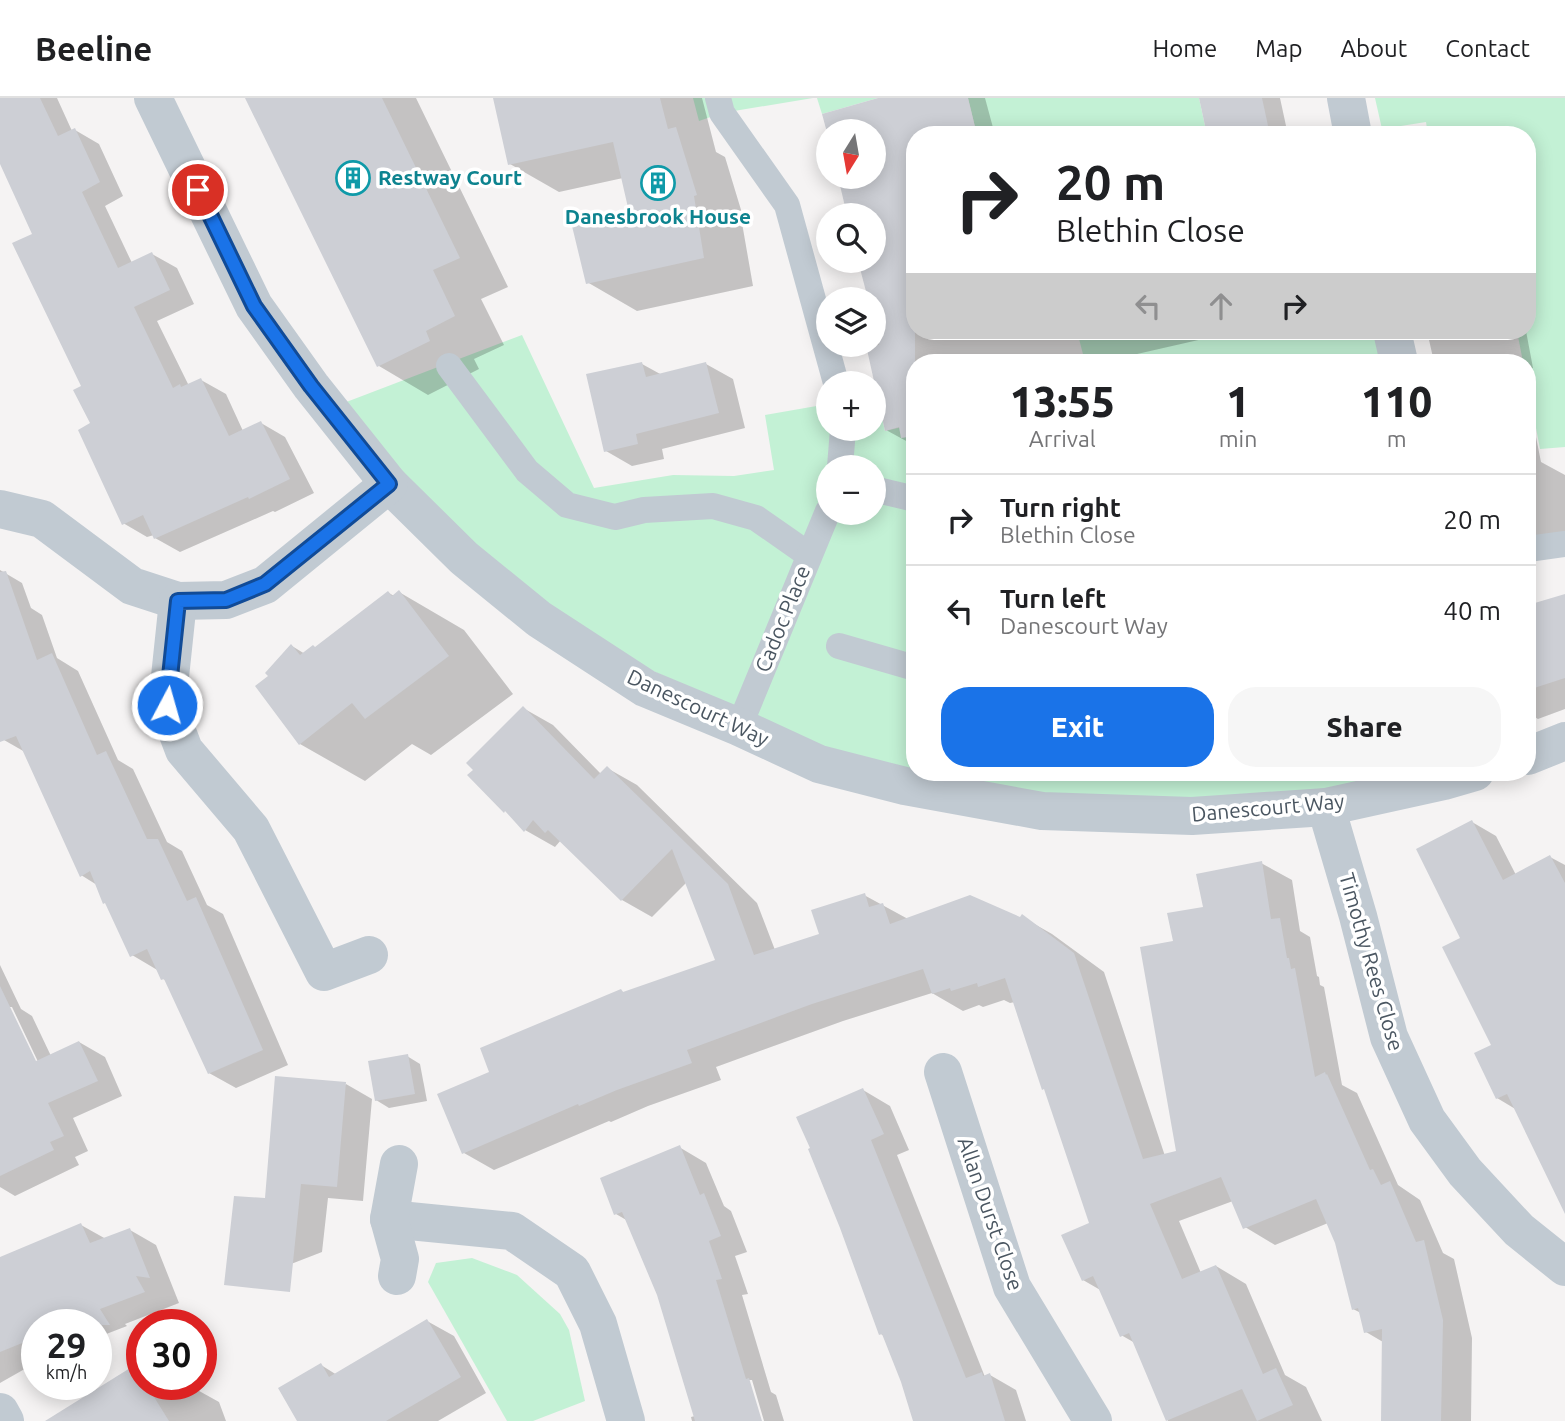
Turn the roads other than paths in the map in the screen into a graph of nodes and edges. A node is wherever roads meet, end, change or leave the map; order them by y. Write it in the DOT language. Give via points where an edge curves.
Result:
graph roads {
  1 [pos="153,98"];
  2 [pos="718,98"];
  3 [pos="1346,98"];
  4 [pos="1351,126"];
  5 [pos="449,366"];
  6 [pos="833,371"];
  7 [pos="389,484"];
  8 [pos="886,492"];
  9 [pos="906,497"];
  10 [pos="0,509"];
  11 [pos="822,525"];
  12 [pos="1565,544"];
  13 [pos="1536,548"];
  14 [pos="809,555"];
  15 [pos="178,601"];
  16 [pos="839,646"];
  17 [pos="906,665"];
  18 [pos="739,727"];
  19 [pos="1565,741"];
  20 [pos="1536,753"];
  21 [pos="1430,781"];
  22 [pos="1326,807"];
  23 [pos="369,956"];
  24 [pos="943,1072"];
  25 [pos="399,1164"];
  26 [pos="389,1219"];
  27 [pos="1565,1267"];
  28 [pos="397,1276"];
  29 [pos="0,1412"];
  30 [pos="5,1421"];
  31 [pos="626,1421"];
  32 [pos="1093,1421"];
  1 -- 7 [label="street, Danescourt Way" via="254,306"];
  2 -- 6 [label="lane" via="722,113 787,205"];
  3 -- 4 [label="street"];
  5 -- 14 [label="lane" via="527,471 567,505 615,517 644,510 713,506 756,518"];
  7 -- 15 [label="street" via="265,584 226,600"];
  7 -- 18 [label="street, Danescourt Way" via="464,558 539,619 645,688"];
  8 -- 9 [label="lane"];
  10 -- 15 [label="street" via="42,519 132,586"];
  11 -- 14 [label="lane, Cadoc Place"];
  12 -- 13 [label="lane"];
  14 -- 18 [label="lane, Cadoc Place"];
  15 -- 23 [label="street" via="167,705 184,750 251,829 324,972"];
  16 -- 17 [label="lane"];
  18 -- 22 [label="street, Danescourt Way" via="818,764 905,786 1042,810 1192,816"];
  19 -- 20 [label="street"];
  21 -- 22 [label="street, Danescourt Way"];
  22 -- 27 [label="street, Timothy Rees Close" via="1389,1037 1427,1120 1465,1172 1518,1230"];
  24 -- 32 [label="street, Allan Durst Close" via="1012,1287"];
  25 -- 26 [label="street"];
  26 -- 28 [label="street" via="400,1259"];
  26 -- 31 [label="street" via="512,1231 572,1272 598,1324"];
  29 -- 30 [label="street"];
}
